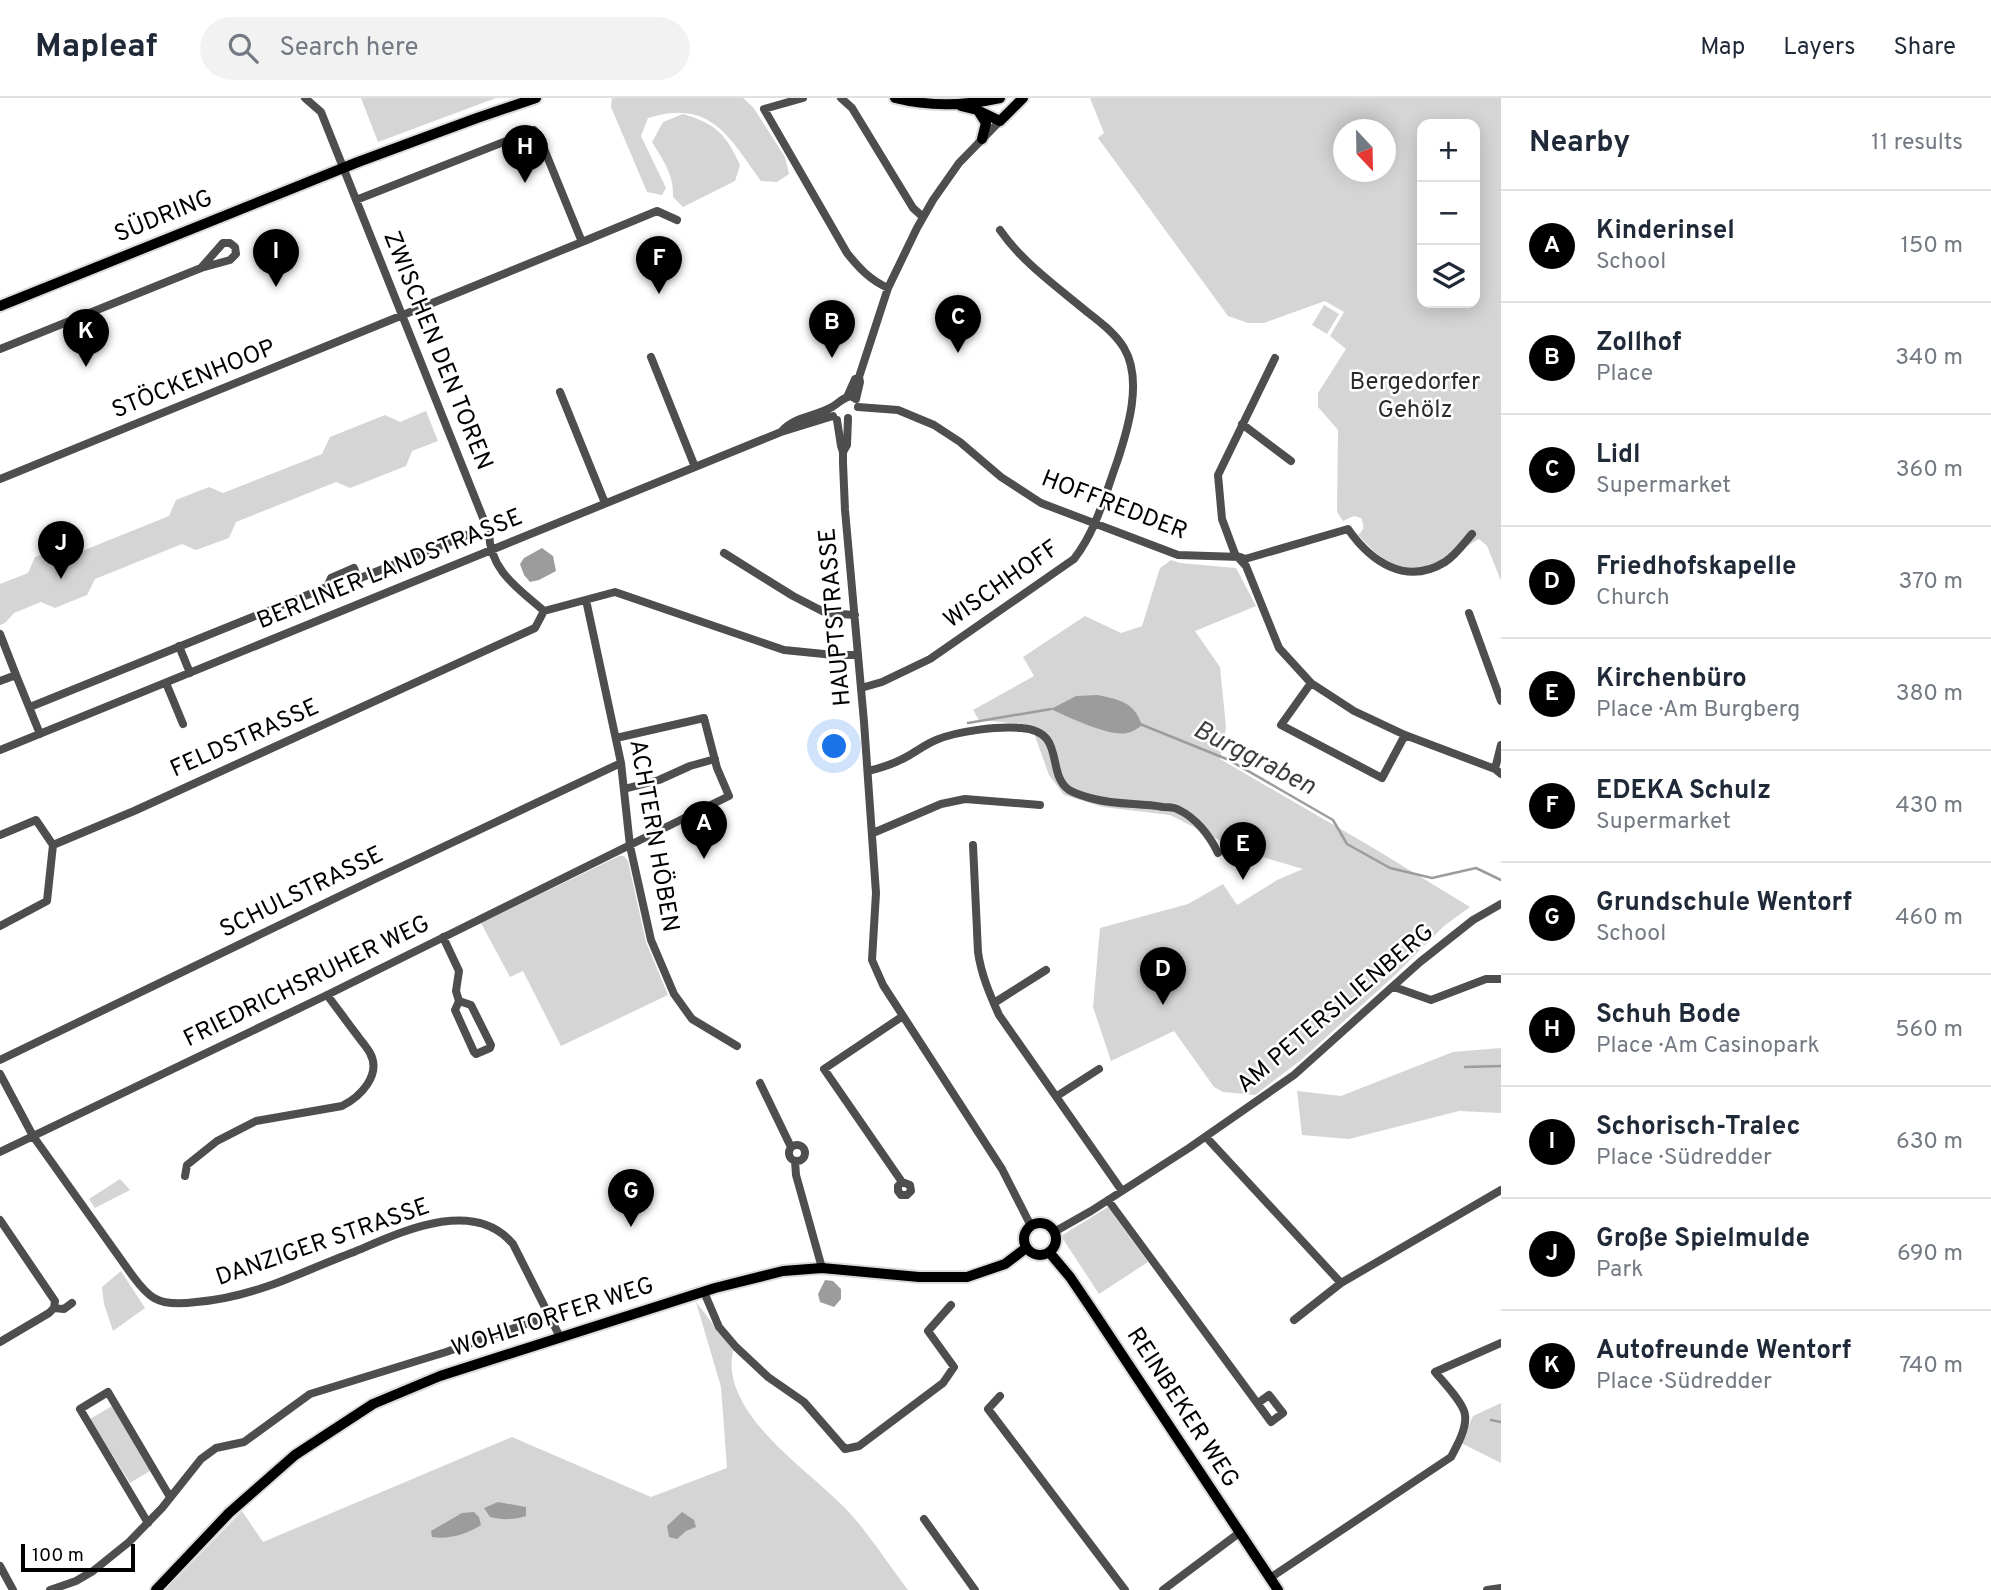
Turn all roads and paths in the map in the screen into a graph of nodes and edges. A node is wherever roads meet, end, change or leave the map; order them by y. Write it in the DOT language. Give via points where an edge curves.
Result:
graph roads {
  1 [pos="305,98"];
  2 [pos="536,98"];
  3 [pos="803,98"];
  4 [pos="841,98"];
  5 [pos="895,98"];
  6 [pos="1000,98"];
  7 [pos="1023,98"];
  8 [pos="987,101"];
  9 [pos="957,106"];
  10 [pos="977,110"];
  11 [pos="1000,121"];
  12 [pos="982,139"];
  13 [pos="343,168"];
  14 [pos="356,200"];
  15 [pos="923,218"];
  16 [pos="677,220"];
  17 [pos="1000,230"];
  18 [pos="582,242"];
  19 [pos="201,268"];
  20 [pos="888,288"];
  21 [pos="0,306"];
  22 [pos="402,316"];
  23 [pos="0,349"];
  24 [pos="651,356"];
  25 [pos="1275,358"];
  26 [pos="560,392"];
  27 [pos="854,401"];
  28 [pos="834,414"];
  29 [pos="848,418"];
  30 [pos="1242,424"];
  31 [pos="844,452"];
  32 [pos="1291,461"];
  33 [pos="695,467"];
  34 [pos="0,479"];
  35 [pos="605,503"];
  36 [pos="1095,524"];
  37 [pos="1472,534"];
  38 [pos="467,535"];
  39 [pos="491,549"];
  40 [pos="724,553"];
  41 [pos="1240,557"];
  42 [pos="586,600"];
  43 [pos="544,611"];
  44 [pos="1469,613"];
  45 [pos="855,615"];
  46 [pos="0,634"];
  47 [pos="180,646"];
  48 [pos="858,655"];
  49 [pos="190,673"];
  50 [pos="16,675"];
  51 [pos="0,681"];
  52 [pos="166,682"];
  53 [pos="1311,684"];
  54 [pos="861,688"];
  55 [pos="1501,701"];
  56 [pos="30,707"];
  57 [pos="183,724"];
  58 [pos="40,734"];
  59 [pos="1405,735"];
  60 [pos="616,738"];
  61 [pos="1501,745"];
  62 [pos="0,750"];
  63 [pos="715,759"];
  64 [pos="621,763"];
  65 [pos="868,771"];
  66 [pos="1498,771"];
  67 [pos="624,789"];
  68 [pos="1040,805"];
  69 [pos="873,833"];
  70 [pos="0,835"];
  71 [pos="53,845"];
  72 [pos="973,845"];
  73 [pos="630,846"];
  74 [pos="1218,853"];
  75 [pos="1501,904"];
  76 [pos="0,926"];
  77 [pos="443,937"];
  78 [pos="1046,970"];
  79 [pos="1501,979"];
  80 [pos="1394,987"];
  81 [pos="327,995"];
  82 [pos="459,1001"];
  83 [pos="994,1003"];
  84 [pos="903,1016"];
  85 [pos="737,1046"];
  86 [pos="0,1060"];
  87 [pos="1099,1069"];
  88 [pos="0,1074"];
  89 [pos="760,1083"];
  90 [pos="1057,1096"];
  91 [pos="33,1136"];
  92 [pos="1206,1137"];
  93 [pos="791,1147"];
  94 [pos="0,1152"];
  95 [pos="795,1161"];
  96 [pos="185,1177"];
  97 [pos="902,1182"];
  98 [pos="1501,1190"];
  99 [pos="1122,1191"];
  100 [pos="1108,1200"];
  101 [pos="0,1220"];
  102 [pos="1031,1226"];
  103 [pos="1054,1232"];
  104 [pos="1026,1248"];
  105 [pos="1049,1252"];
  106 [pos="822,1268"];
  107 [pos="1341,1283"];
  108 [pos="704,1292"];
  109 [pos="72,1303"];
  110 [pos="951,1305"];
  111 [pos="54,1308"];
  112 [pos="549,1316"];
  113 [pos="1294,1320"];
  114 [pos="560,1337"];
  115 [pos="0,1342"];
  116 [pos="1501,1343"];
  117 [pos="1000,1396"];
  118 [pos="1258,1403"];
  119 [pos="170,1497"];
  120 [pos="924,1519"];
  121 [pos="148,1523"];
  122 [pos="1239,1533"];
  123 [pos="0,1566"];
  124 [pos="1270,1578"];
  125 [pos="1501,1588"];
  126 [pos="13,1590"];
  127 [pos="50,1590"];
  128 [pos="156,1590"];
  129 [pos="975,1590"];
  130 [pos="1125,1590"];
  131 [pos="1163,1590"];
  132 [pos="1278,1590"];
  133 [pos="1487,1590"];
  1 -- 13 [label="street" via="321,112"];
  2 -- 13 [label="main road, SÜDRING"];
  3 -- 20 [label="street" via="764,109 848,253 861,271"];
  4 -- 15 [label="street" via="852,107"];
  5 -- 9 [label="main road"];
  6 -- 8 [label="main road"];
  7 -- 11 [label="main road"];
  8 -- 9 [label="main road"];
  8 -- 11 [label="main road" via="1000,113"];
  9 -- 10 [label="main road"];
  10 -- 11 [label="main road"];
  10 -- 12 [label="main road" via="986,123"];
  11 -- 12 [label="street"];
  12 -- 15 [label="street" via="946,181"];
  13 -- 14 [label="street, ZWISCHEN DEN TOREN"];
  13 -- 21 [label="main road, SÜDRING"];
  14 -- 18 [label="street" via="534,130"];
  14 -- 22 [label="street, ZWISCHEN DEN TOREN"];
  15 -- 20 [label="street"];
  16 -- 18 [label="street, STÖCKENHOOP" via="657,211"];
  17 -- 36 [label="street, WISCHHOFF" via="1125,349 1133,386 1129,429"];
  18 -- 22 [label="street, STÖCKENHOOP"];
  19 -- 23 [label="street"];
  20 -- 27 [label="street"];
  22 -- 34 [label="street, STÖCKENHOOP"];
  22 -- 39 [label="street, ZWISCHEN DEN TOREN" via="489,533"];
  24 -- 33 [label="street"];
  25 -- 30 [label="street"];
  26 -- 35 [label="street"];
  27 -- 28 [label="street"];
  27 -- 29 [label="street"];
  27 -- 36 [label="street, HOFFREDDER" via="898,410 934,425 1041,503"];
  28 -- 29 [label="street"];
  28 -- 31 [label="street, HAUPTSTRASSE"];
  28 -- 33 [label="street, BERLINER LANDSTRASSE" via="790,424 781,432"];
  29 -- 31 [label="street, HAUPTSTRASSE"];
  30 -- 32 [label="street"];
  30 -- 41 [label="street" via="1218,475 1222,519"];
  31 -- 45 [label="street, HAUPTSTRASSE"];
  33 -- 35 [label="street, BERLINER LANDSTRASSE"];
  35 -- 39 [label="street, BERLINER LANDSTRASSE"];
  36 -- 41 [label="street, HOFFREDDER" via="1178,555"];
  36 -- 54 [label="street, WISCHHOFF" via="1074,559 930,659"];
  37 -- 41 [label="street, HOFFREDDER" via="1447,561 1418,573 1389,567 1348,528 1274,552"];
  38 -- 47 [label="street, BERLINER LANDSTRASSE" via="358,579 354,568 331,578 327,587"];
  39 -- 43 [label="street, ZWISCHEN DEN TOREN" via="500,570"];
  39 -- 49 [label="street, BERLINER LANDSTRASSE"];
  40 -- 45 [label="street" via="826,613"];
  41 -- 53 [label="street" via="1279,648"];
  42 -- 43 [label="street"];
  42 -- 48 [label="street" via="615,592 784,650"];
  42 -- 60 [label="street, ACHTERN HÖBEN"];
  43 -- 71 [label="street, FELDSTRASSE" via="534,628"];
  44 -- 55 [label="street"];
  45 -- 48 [label="street, HAUPTSTRASSE"];
  46 -- 50 [label="street"];
  47 -- 49 [label="street"];
  47 -- 56 [label="street, BERLINER LANDSTRASSE"];
  48 -- 54 [label="street, HAUPTSTRASSE"];
  49 -- 52 [label="street, BERLINER LANDSTRASSE"];
  50 -- 51 [label="street"];
  50 -- 56 [label="street"];
  52 -- 57 [label="street"];
  52 -- 58 [label="street, BERLINER LANDSTRASSE"];
  53 -- 59 [label="street" via="1354,712"];
  53 -- 59 [label="street" via="1281,725 1382,778"];
  54 -- 65 [label="street, HAUPTSTRASSE"];
  56 -- 58 [label="street"];
  58 -- 62 [label="street, BERLINER LANDSTRASSE"];
  59 -- 66 [label="street"];
  60 -- 63 [label="street" via="704,718"];
  60 -- 64 [label="street, ACHTERN HÖBEN"];
  61 -- 66 [label="street"];
  63 -- 67 [label="street"];
  63 -- 73 [label="street, FRIEDRICHSRUHER WEG" via="729,796"];
  64 -- 67 [label="street, ACHTERN HÖBEN"];
  64 -- 86 [label="street, SCHULSTRASSE"];
  65 -- 69 [label="street, HAUPTSTRASSE"];
  65 -- 74 [label="street" via="953,735 1021,728 1039,732 1051,745 1059,778 1068,789 1105,802 1178,809 1212,840"];
  67 -- 73 [label="street, ACHTERN HÖBEN"];
  68 -- 69 [label="street" via="965,799 941,804"];
  69 -- 84 [label="street, HAUPTSTRASSE" via="872,960"];
  70 -- 71 [label="street" via="36,820"];
  71 -- 76 [label="street" via="47,901"];
  72 -- 83 [label="street" via="980,969"];
  73 -- 77 [label="street, FRIEDRICHSRUHER WEG"];
  73 -- 85 [label="street, ACHTERN HÖBEN" via="651,940 674,994 692,1019"];
  75 -- 80 [label="street, AM PETERSILIENBERG" via="1473,920"];
  77 -- 81 [label="street, FRIEDRICHSRUHER WEG"];
  77 -- 82 [label="street" via="459,971"];
  78 -- 83 [label="street"];
  79 -- 80 [label="street" via="1486,979 1431,1000"];
  80 -- 92 [label="street, AM PETERSILIENBERG" via="1294,1075"];
  81 -- 91 [label="street, FRIEDRICHSRUHER WEG"];
  81 -- 96 [label="street" via="372,1055 373,1068 362,1092 342,1106 256,1121 231,1133 187,1165"];
  82 -- 82 [label="street" via="455,1010 474,1052 490,1048 471,1005"];
  83 -- 90 [label="street"];
  84 -- 97 [label="street" via="824,1069"];
  84 -- 102 [label="street" via="1002,1169"];
  87 -- 90 [label="street"];
  88 -- 91 [label="street, DANZIGER STRASSE"];
  89 -- 93 [label="street"];
  90 -- 99 [label="street"];
  91 -- 94 [label="street, FRIEDRICHSRUHER WEG"];
  91 -- 112 [label="street, DANZIGER STRASSE" via="154,1299 182,1304 238,1295 421,1225 477,1222 490,1225 513,1244"];
  92 -- 99 [label="street, AM PETERSILIENBERG"];
  92 -- 107 [label="street"];
  93 -- 95 [label="street" via="789,1157"];
  93 -- 95 [label="street" via="799,1145 805,1151 803,1159"];
  95 -- 106 [label="street"];
  98 -- 107 [label="street"];
  99 -- 100 [label="street, AM PETERSILIENBERG"];
  100 -- 103 [label="street, AM PETERSILIENBERG"];
  100 -- 118 [label="street"];
  101 -- 111 [label="street" via="55,1301"];
  102 -- 103 [label="main road" via="1043,1224"];
  102 -- 104 [label="main road" via="1025,1234"];
  103 -- 105 [label="main road"];
  104 -- 105 [label="main road" via="1034,1254"];
  104 -- 106 [label="main road, WOHLTORFER WEG" via="1005,1264 967,1276 919,1277"];
  105 -- 122 [label="main road, REINBEKER WEG"];
  106 -- 108 [label="main road, WOHLTORFER WEG" via="783,1271"];
  107 -- 113 [label="street"];
  108 -- 110 [label="street" via="719,1327 736,1347 804,1402 845,1449 859,1446 943,1383 954,1367 928,1331"];
  108 -- 114 [label="main road, WOHLTORFER WEG"];
  109 -- 111 [label="street" via="64,1309"];
  111 -- 115 [label="street"];
  112 -- 114 [label="street, DANZIGER STRASSE"];
  112 -- 119 [label="street" via="310,1394 244,1442 216,1448 201,1459"];
  114 -- 128 [label="main road, WOHLTORFER WEG" via="440,1376 373,1404 285,1463 229,1513"];
  116 -- 124 [label="street" via="1436,1373 1465,1416 1461,1439 1451,1457"];
  117 -- 130 [label="street" via="988,1409"];
  119 -- 121 [label="street"];
  119 -- 121 [label="street" via="108,1392 80,1409"];
  120 -- 129 [label="street"];
  121 -- 127 [label="street" via="93,1570"];
  122 -- 124 [label="main road, REINBEKER WEG"];
  122 -- 131 [label="street"];
  123 -- 126 [label="street"];
  124 -- 132 [label="main road, REINBEKER WEG"];
  125 -- 133 [label="street"];
}
